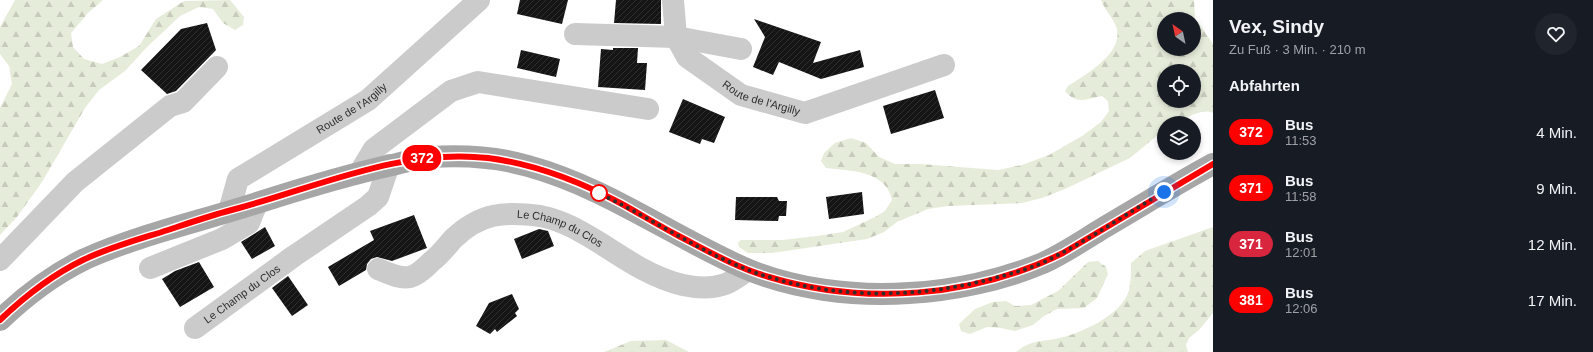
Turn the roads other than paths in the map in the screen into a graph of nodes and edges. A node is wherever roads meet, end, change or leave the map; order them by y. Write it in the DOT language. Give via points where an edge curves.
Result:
graph roads {
  1 [pos="479,0"];
  2 [pos="674,0"];
  3 [pos="575,34"];
  4 [pos="676,37"];
  5 [pos="741,49"];
  6 [pos="944,65"];
  7 [pos="216,66"];
  8 [pos="648,109"];
  9 [pos="1213,164"];
  10 [pos="389,166"];
  11 [pos="360,172"];
  12 [pos="257,203"];
  13 [pos="228,211"];
  14 [pos="0,260"];
  15 [pos="150,268"];
  16 [pos="378,269"];
  17 [pos="748,270"];
  18 [pos="0,320"];
  19 [pos="195,328"];
  1 -- 13 [label="street, Route de l'Argilly" via="368,100 238,179"];
  2 -- 4 [label="street, Route de l'Argilly"];
  3 -- 4 [label="street"];
  4 -- 5 [label="street"];
  4 -- 6 [label="street, Route de l'Argilly" via="687,57 741,95 805,113"];
  7 -- 14 [label="street" via="183,102 170,106 75,182"];
  8 -- 11 [label="street" via="478,82 450,91 374,149"];
  9 -- 17 [label="main road" via="1063,253 1015,273 978,282 908,294 868,294 810,287"];
  10 -- 11 [label="main road"];
  10 -- 17 [label="main road" via="427,157 461,156 527,165 568,179 620,202"];
  10 -- 19 [label="street, Le Champ du Clos" via="378,197 368,206"];
  11 -- 12 [label="main road"];
  12 -- 13 [label="main road"];
  12 -- 15 [label="street" via="249,223 222,239"];
  13 -- 18 [label="main road" via="125,243 83,260 31,293"];
  16 -- 17 [label="street, Le Champ du Clos" via="395,276 410,277 420,272 454,238 472,225 483,219 509,213 545,217 571,226 636,266 659,277 696,288 724,285"];
}
